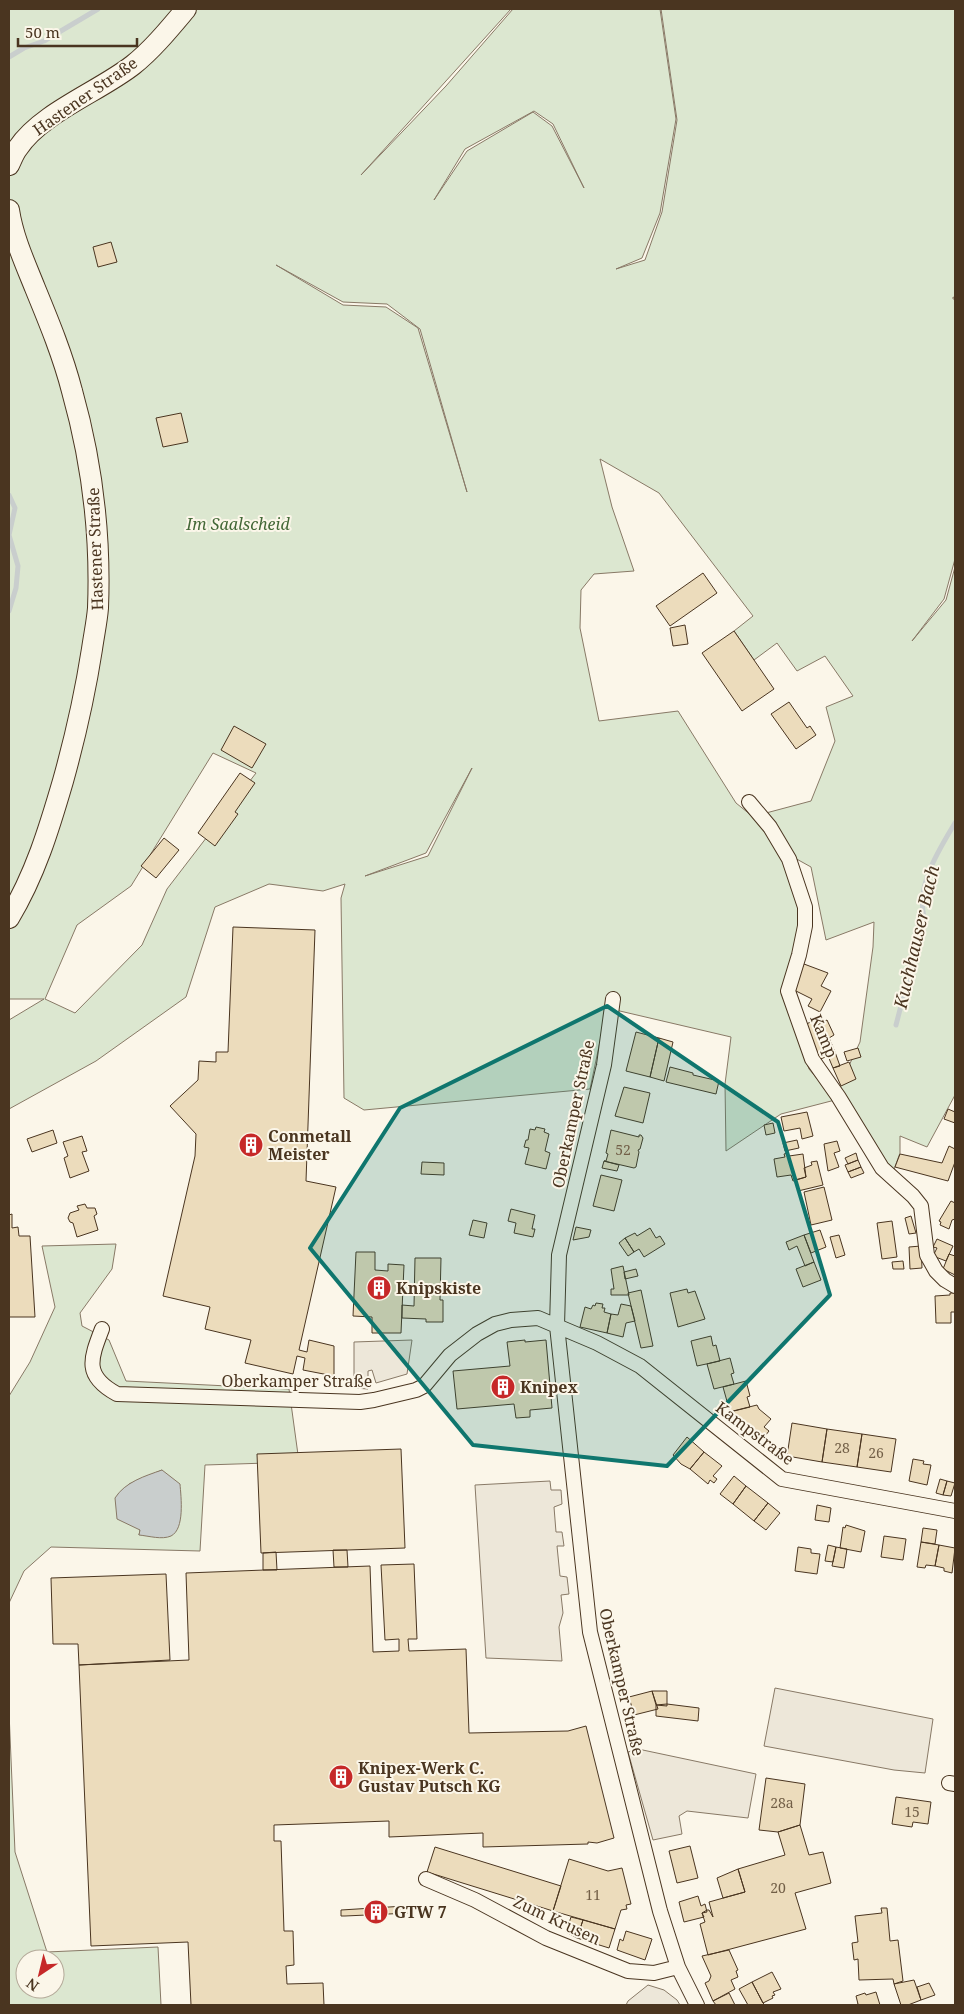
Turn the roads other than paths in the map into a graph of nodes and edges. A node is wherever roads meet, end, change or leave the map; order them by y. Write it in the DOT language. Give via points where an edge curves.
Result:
graph roads {
  1 [pos="186,9"];
  2 [pos="9,165"];
  3 [pos="9,210"];
  4 [pos="749,802"];
  5 [pos="9,918"];
  6 [pos="613,999"];
  7 [pos="955,1286"];
  8 [pos="557,1326"];
  9 [pos="102,1329"];
  10 [pos="955,1511"];
  11 [pos="426,1879"];
  12 [pos="678,1967"];
  13 [pos="697,2005"];
  1 -- 2 [label="main road, Hastener Straße" via="134,65 31,133 18,147"];
  3 -- 5 [label="main road, Hastener Straße" via="25,263 58,346 83,436 93,481 98,544 98,609 87,680 64,776 45,840"];
  4 -- 7 [label="street, Kamp" via="770,827 789,859 805,906 799,955 788,991 812,1059 882,1168 921,1206 927,1255 936,1272"];
  6 -- 8 [label="street, Oberkamper Straße" via="604,1065 558,1255"];
  8 -- 9 [label="street, Oberkamper Straße" via="538,1318 495,1324 450,1355 424,1386 360,1402 117,1394 102,1386 94,1376 92,1354"];
  8 -- 10 [label="street, Kampstraße" via="640,1366 782,1479"];
  8 -- 12 [label="street, Oberkamper Straße" via="590,1632 660,1911"];
  11 -- 12 [label="street, Zum Krusen" via="475,1900 546,1938 628,1971 654,1973"];
  12 -- 13 [label="street, Oberkamper Straße"];
}
